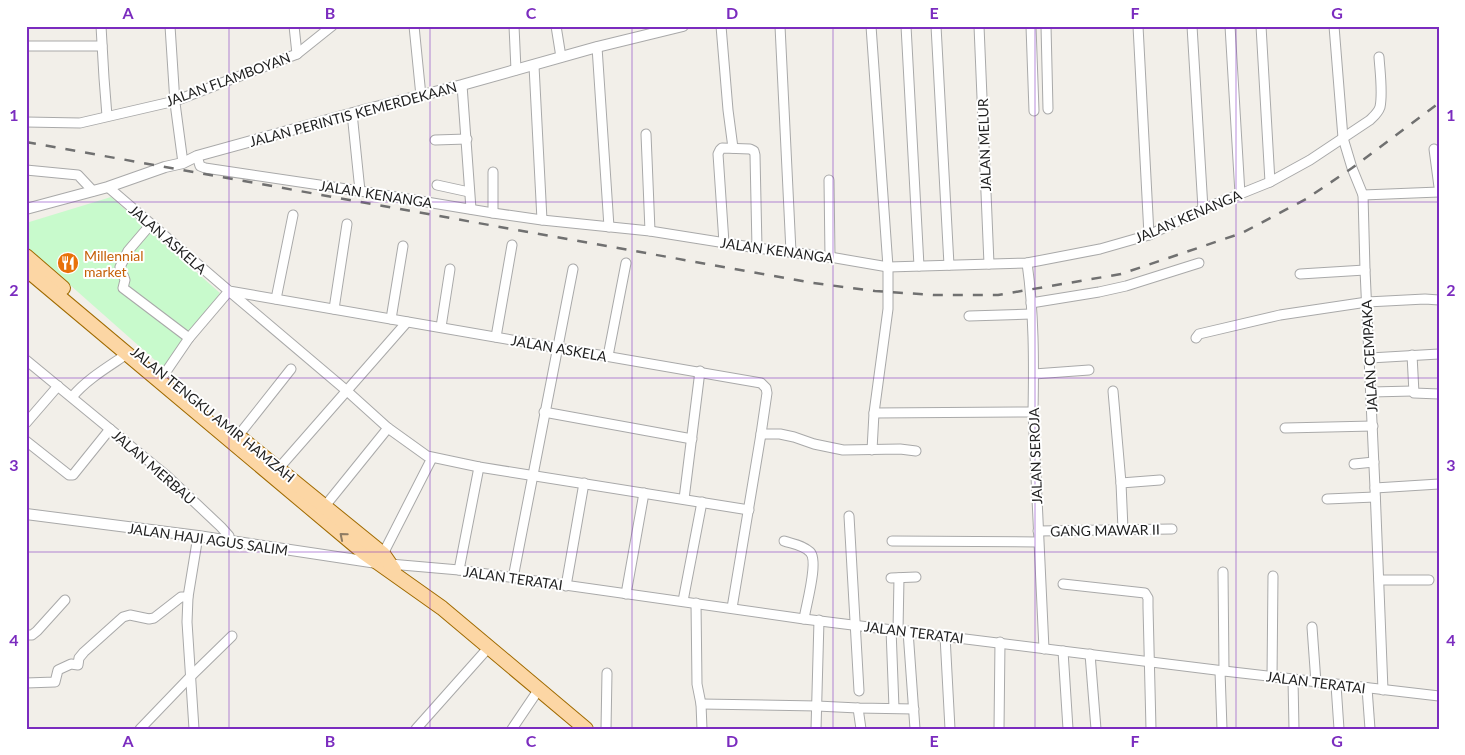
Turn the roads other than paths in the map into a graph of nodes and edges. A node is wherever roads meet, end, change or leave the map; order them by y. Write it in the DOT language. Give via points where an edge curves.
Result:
graph roads {
  1 [pos="101,26"];
  2 [pos="170,26"];
  3 [pos="294,26"];
  4 [pos="332,26"];
  5 [pos="414,26"];
  6 [pos="514,26"];
  7 [pos="556,26"];
  8 [pos="683,26"];
  9 [pos="721,26"];
  10 [pos="780,26"];
  11 [pos="871,26"];
  12 [pos="906,26"];
  13 [pos="936,26"];
  14 [pos="979,26"];
  15 [pos="1031,26"];
  16 [pos="1046,26"];
  17 [pos="1138,26"];
  18 [pos="1192,26"];
  19 [pos="1230,26"];
  20 [pos="1261,26"];
  21 [pos="1334,26"];
  22 [pos="652,30"];
  23 [pos="26,46"];
  24 [pos="102,46"];
  25 [pos="597,47"];
  26 [pos="297,54"];
  27 [pos="561,57"];
  28 [pos="1379,57"];
  29 [pos="534,66"];
  30 [pos="516,70"];
  31 [pos="462,86"];
  32 [pos="421,96"];
  33 [pos="175,101"];
  34 [pos="1048,109"];
  35 [pos="1034,111"];
  36 [pos="352,113"];
  37 [pos="107,116"];
  38 [pos="26,122"];
  39 [pos="646,134"];
  40 [pos="1343,138"];
  41 [pos="466,139"];
  42 [pos="435,140"];
  43 [pos="733,148"];
  44 [pos="1434,148"];
  45 [pos="197,156"];
  46 [pos="183,164"];
  47 [pos="26,170"];
  48 [pos="493,172"];
  49 [pos="829,180"];
  50 [pos="1270,182"];
  51 [pos="437,185"];
  52 [pos="108,187"];
  53 [pos="1439,187"];
  54 [pos="93,191"];
  55 [pos="360,191"];
  56 [pos="469,192"];
  57 [pos="1439,192"];
  58 [pos="1240,194"];
  59 [pos="1363,195"];
  60 [pos="26,209"];
  61 [pos="1203,209"];
  62 [pos="471,210"];
  63 [pos="493,213"];
  64 [pos="293,215"];
  65 [pos="542,220"];
  66 [pos="151,224"];
  67 [pos="347,224"];
  68 [pos="609,227"];
  69 [pos="650,232"];
  70 [pos="1148,235"];
  71 [pos="724,243"];
  72 [pos="512,245"];
  73 [pos="403,246"];
  74 [pos="757,248"];
  75 [pos="791,252"];
  76 [pos="26,256"];
  77 [pos="830,257"];
  78 [pos="626,263"];
  79 [pos="1027,263"];
  80 [pos="990,264"];
  81 [pos="1199,264"];
  82 [pos="949,265"];
  83 [pos="918,266"];
  84 [pos="888,267"];
  85 [pos="26,269"];
  86 [pos="572,269"];
  87 [pos="450,270"];
  88 [pos="1365,270"];
  89 [pos="1300,274"];
  90 [pos="229,291"];
  91 [pos="276,300"];
  92 [pos="1439,300"];
  93 [pos="1367,302"];
  94 [pos="1031,303"];
  95 [pos="334,309"];
  96 [pos="1031,314"];
  97 [pos="969,316"];
  98 [pos="391,319"];
  99 [pos="407,322"];
  100 [pos="441,327"];
  101 [pos="496,337"];
  102 [pos="189,338"];
  103 [pos="1196,338"];
  104 [pos="558,348"];
  105 [pos="127,354"];
  106 [pos="1439,354"];
  107 [pos="1412,355"];
  108 [pos="608,356"];
  109 [pos="1370,358"];
  110 [pos="26,360"];
  111 [pos="291,369"];
  112 [pos="1089,370"];
  113 [pos="700,371"];
  114 [pos="1034,374"];
  115 [pos="162,378"];
  116 [pos="58,386"];
  117 [pos="1113,391"];
  118 [pos="1413,391"];
  119 [pos="348,392"];
  120 [pos="1371,392"];
  121 [pos="1439,394"];
  122 [pos="72,397"];
  123 [pos="544,412"];
  124 [pos="1033,412"];
  125 [pos="874,413"];
  126 [pos="26,423"];
  127 [pos="1372,426"];
  128 [pos="388,428"];
  129 [pos="1285,428"];
  130 [pos="110,429"];
  131 [pos="761,434"];
  132 [pos="238,436"];
  133 [pos="692,439"];
  134 [pos="26,441"];
  135 [pos="872,450"];
  136 [pos="916,451"];
  137 [pos="432,458"];
  138 [pos="1374,462"];
  139 [pos="1354,464"];
  140 [pos="479,467"];
  141 [pos="279,468"];
  142 [pos="532,474"];
  143 [pos="1160,480"];
  144 [pos="584,483"];
  145 [pos="1120,483"];
  146 [pos="1439,484"];
  147 [pos="644,492"];
  148 [pos="1375,493"];
  149 [pos="684,499"];
  150 [pos="1327,499"];
  151 [pos="702,502"];
  152 [pos="325,506"];
  153 [pos="749,510"];
  154 [pos="26,514"];
  155 [pos="849,516"];
  156 [pos="1123,529"];
  157 [pos="1172,529"];
  158 [pos="1038,531"];
  159 [pos="198,536"];
  160 [pos="230,541"];
  161 [pos="784,541"];
  162 [pos="892,541"];
  163 [pos="1038,542"];
  164 [pos="387,564"];
  165 [pos="459,570"];
  166 [pos="1223,572"];
  167 [pos="1273,576"];
  168 [pos="916,577"];
  169 [pos="513,578"];
  170 [pos="1379,580"];
  171 [pos="1429,580"];
  172 [pos="1063,584"];
  173 [pos="566,586"];
  174 [pos="626,594"];
  175 [pos="188,597"];
  176 [pos="66,600"];
  177 [pos="683,601"];
  178 [pos="696,603"];
  179 [pos="732,608"];
  180 [pos="804,618"];
  181 [pos="819,620"];
  182 [pos="854,625"];
  183 [pos="1312,627"];
  184 [pos="895,630"];
  185 [pos="908,631"];
  186 [pos="26,635"];
  187 [pos="232,636"];
  188 [pos="945,636"];
  189 [pos="1000,642"];
  190 [pos="489,647"];
  191 [pos="1044,648"];
  192 [pos="1063,650"];
  193 [pos="1090,654"];
  194 [pos="1148,662"];
  195 [pos="1222,671"];
  196 [pos="607,674"];
  197 [pos="190,677"];
  198 [pos="1272,677"];
  199 [pos="1293,680"];
  200 [pos="1316,682"];
  201 [pos="26,683"];
  202 [pos="1336,685"];
  203 [pos="1367,688"];
  204 [pos="539,689"];
  205 [pos="1383,690"];
  206 [pos="859,691"];
  207 [pos="1439,696"];
  208 [pos="701,704"];
  209 [pos="817,706"];
  210 [pos="858,708"];
  211 [pos="894,708"];
  212 [pos="914,709"];
  213 [pos="140,729"];
  214 [pos="194,729"];
  215 [pos="416,729"];
  216 [pos="512,729"];
  217 [pos="586,729"];
  218 [pos="606,729"];
  219 [pos="702,729"];
  220 [pos="816,729"];
  221 [pos="860,729"];
  222 [pos="915,729"];
  223 [pos="950,729"];
  224 [pos="999,729"];
  225 [pos="1068,729"];
  226 [pos="1096,729"];
  227 [pos="1151,729"];
  228 [pos="1222,729"];
  229 [pos="1294,729"];
  230 [pos="1340,729"];
  231 [pos="1370,729"];
  1 -- 24 [label="street"];
  2 -- 33 [label="street"];
  3 -- 26 [label="street"];
  4 -- 26 [label="street, JALAN FLAMBOYAN"];
  5 -- 32 [label="street"];
  6 -- 30 [label="street"];
  7 -- 27 [label="street"];
  8 -- 22 [label="street, JALAN PERINTIS KEMERDEKAAN"];
  9 -- 43 [label="street"];
  10 -- 75 [label="street"];
  11 -- 84 [label="street"];
  12 -- 83 [label="street"];
  13 -- 82 [label="street"];
  14 -- 80 [label="street, JALAN MELUR"];
  15 -- 35 [label="street"];
  16 -- 34 [label="street"];
  17 -- 70 [label="street"];
  18 -- 61 [label="street"];
  19 -- 58 [label="street"];
  20 -- 50 [label="street"];
  21 -- 40 [label="street, JALAN CEMPAKA"];
  22 -- 25 [label="street, JALAN PERINTIS KEMERDEKAAN"];
  23 -- 24 [label="street"];
  24 -- 37 [label="street"];
  25 -- 27 [label="street, JALAN PERINTIS KEMERDEKAAN"];
  25 -- 68 [label="street"];
  26 -- 33 [label="street, JALAN FLAMBOYAN"];
  27 -- 29 [label="street, JALAN PERINTIS KEMERDEKAAN"];
  28 -- 40 [label="street, JALAN KENANGA" via="1381,94 1377,113"];
  29 -- 30 [label="street, JALAN PERINTIS KEMERDEKAAN"];
  29 -- 65 [label="street"];
  30 -- 31 [label="street, JALAN PERINTIS KEMERDEKAAN"];
  31 -- 32 [label="street, JALAN PERINTIS KEMERDEKAAN"];
  31 -- 41 [label="street"];
  32 -- 36 [label="street, JALAN PERINTIS KEMERDEKAAN"];
  33 -- 37 [label="street, JALAN FLAMBOYAN"];
  33 -- 46 [label="street"];
  36 -- 45 [label="street, JALAN PERINTIS KEMERDEKAAN"];
  36 -- 55 [label="street"];
  37 -- 38 [label="street, JALAN FLAMBOYAN" via="80,123"];
  39 -- 69 [label="street"];
  40 -- 50 [label="street, JALAN KENANGA"];
  40 -- 59 [label="street, JALAN CEMPAKA"];
  41 -- 42 [label="street"];
  41 -- 56 [label="street"];
  43 -- 71 [label="street" via="722,148 718,154"];
  43 -- 74 [label="street" via="754,151"];
  44 -- 53 [label="street"];
  45 -- 46 [label="street, JALAN PERINTIS KEMERDEKAAN"];
  45 -- 55 [label="street, JALAN KENANGA" via="200,166 205,168"];
  46 -- 52 [label="street, JALAN PERINTIS KEMERDEKAAN" via="165,166"];
  47 -- 54 [label="street" via="78,175"];
  48 -- 63 [label="street"];
  49 -- 77 [label="street"];
  50 -- 58 [label="street, JALAN KENANGA"];
  51 -- 56 [label="street"];
  52 -- 54 [label="street, JALAN PERINTIS KEMERDEKAAN"];
  52 -- 66 [label="street, JALAN ASKELA"];
  54 -- 60 [label="street, JALAN PERINTIS KEMERDEKAAN"];
  55 -- 62 [label="street, JALAN KENANGA"];
  56 -- 62 [label="street"];
  57 -- 59 [label="street"];
  58 -- 61 [label="street, JALAN KENANGA"];
  59 -- 88 [label="street, JALAN CEMPAKA"];
  61 -- 70 [label="street, JALAN KENANGA"];
  62 -- 63 [label="street, JALAN KENANGA"];
  63 -- 65 [label="street, JALAN KENANGA"];
  64 -- 91 [label="street"];
  65 -- 68 [label="street, JALAN KENANGA"];
  66 -- 90 [label="street, JALAN ASKELA"];
  66 -- 102 [label="street" via="128,251 120,268 125,280 122,288"];
  67 -- 95 [label="street"];
  68 -- 69 [label="street, JALAN KENANGA"];
  69 -- 71 [label="street, JALAN KENANGA"];
  70 -- 79 [label="street, JALAN KENANGA" via="1100,249"];
  71 -- 74 [label="street, JALAN KENANGA"];
  72 -- 101 [label="street"];
  73 -- 98 [label="street"];
  74 -- 75 [label="street, JALAN KENANGA"];
  75 -- 77 [label="street, JALAN KENANGA"];
  76 -- 115 [label="main road, JALAN TENGKU AMIR HAMZAH"];
  77 -- 84 [label="street, JALAN KENANGA"];
  78 -- 108 [label="street"];
  79 -- 80 [label="street, JALAN KENANGA"];
  79 -- 94 [label="street, JALAN SEROJA"];
  80 -- 82 [label="street, JALAN KENANGA"];
  81 -- 94 [label="street" via="1126,286"];
  82 -- 83 [label="street, JALAN KENANGA"];
  83 -- 84 [label="street, JALAN KENANGA"];
  84 -- 125 [label="street" via="888,309"];
  85 -- 105 [label="main road, JALAN TENGKU AMIR HAMZAH"];
  86 -- 104 [label="street"];
  87 -- 100 [label="street"];
  88 -- 89 [label="street"];
  88 -- 93 [label="street, JALAN CEMPAKA"];
  90 -- 91 [label="street, JALAN ASKELA"];
  90 -- 102 [label="street"];
  90 -- 119 [label="street, JALAN ASKELA"];
  91 -- 95 [label="street, JALAN ASKELA"];
  92 -- 93 [label="street"];
  93 -- 103 [label="street" via="1280,315 1198,334"];
  93 -- 109 [label="street, JALAN CEMPAKA"];
  94 -- 96 [label="street, JALAN SEROJA"];
  95 -- 98 [label="street, JALAN ASKELA"];
  96 -- 97 [label="street"];
  96 -- 114 [label="street, JALAN SEROJA"];
  98 -- 99 [label="street, JALAN ASKELA"];
  99 -- 100 [label="street, JALAN ASKELA"];
  99 -- 119 [label="street"];
  100 -- 101 [label="street, JALAN ASKELA"];
  101 -- 104 [label="street, JALAN ASKELA"];
  102 -- 115 [label="street"];
  104 -- 108 [label="street, JALAN ASKELA"];
  104 -- 123 [label="street"];
  105 -- 115 [label="main road, JALAN TENGKU AMIR HAMZAH"];
  105 -- 122 [label="street" via="79,388"];
  106 -- 107 [label="street"];
  107 -- 109 [label="street"];
  107 -- 118 [label="street"];
  108 -- 113 [label="street, JALAN ASKELA"];
  109 -- 120 [label="street, JALAN CEMPAKA"];
  110 -- 116 [label="street, JALAN MERBAU"];
  111 -- 132 [label="street"];
  112 -- 114 [label="street"];
  113 -- 131 [label="street, JALAN ASKELA" via="764,384 766,393"];
  113 -- 133 [label="street"];
  114 -- 124 [label="street, JALAN SEROJA"];
  115 -- 132 [label="main road, JALAN TENGKU AMIR HAMZAH"];
  164 -- 115 [label="main road, JALAN TENGKU AMIR HAMZAH, one-way"];
  116 -- 122 [label="street, JALAN MERBAU"];
  116 -- 126 [label="street"];
  117 -- 145 [label="street"];
  118 -- 120 [label="street"];
  118 -- 121 [label="street" via="1415,394"];
  119 -- 128 [label="street, JALAN ASKELA"];
  119 -- 141 [label="street"];
  120 -- 127 [label="street, JALAN CEMPAKA"];
  122 -- 130 [label="street, JALAN MERBAU"];
  123 -- 133 [label="street"];
  123 -- 142 [label="street"];
  124 -- 125 [label="street"];
  124 -- 158 [label="street, JALAN SEROJA"];
  125 -- 135 [label="street"];
  127 -- 129 [label="street"];
  127 -- 138 [label="street, JALAN CEMPAKA"];
  128 -- 137 [label="street, JALAN ASKELA"];
  128 -- 152 [label="street"];
  130 -- 134 [label="street" via="73,475"];
  130 -- 160 [label="street, JALAN MERBAU" via="167,476 221,527"];
  131 -- 135 [label="street" via="780,434 843,450"];
  131 -- 153 [label="street, JALAN ASKELA"];
  132 -- 141 [label="main road, JALAN TENGKU AMIR HAMZAH"];
  133 -- 149 [label="street"];
  135 -- 136 [label="street"];
  137 -- 140 [label="street, JALAN ASKELA"];
  137 -- 164 [label="street"];
  138 -- 139 [label="street"];
  138 -- 148 [label="street, JALAN CEMPAKA"];
  140 -- 142 [label="street, JALAN ASKELA"];
  140 -- 165 [label="street"];
  141 -- 152 [label="main road, JALAN TENGKU AMIR HAMZAH"];
  142 -- 144 [label="street, JALAN ASKELA"];
  142 -- 169 [label="street"];
  143 -- 145 [label="street"];
  144 -- 147 [label="street, JALAN ASKELA"];
  144 -- 173 [label="street"];
  145 -- 156 [label="street"];
  146 -- 148 [label="street"];
  147 -- 149 [label="street, JALAN ASKELA"];
  147 -- 174 [label="street"];
  148 -- 150 [label="street"];
  148 -- 170 [label="street, JALAN CEMPAKA"];
  149 -- 151 [label="street, JALAN ASKELA"];
  151 -- 153 [label="street, JALAN ASKELA"];
  151 -- 177 [label="street"];
  152 -- 164 [label="main road, JALAN TENGKU AMIR HAMZAH"];
  153 -- 179 [label="street, JALAN ASKELA"];
  154 -- 159 [label="street, JALAN HAJI AGUS SALIM"];
  155 -- 182 [label="street"];
  156 -- 157 [label="street, GANG MAWAR II"];
  156 -- 158 [label="street, GANG MAWAR II"];
  158 -- 163 [label="street, JALAN SEROJA"];
  159 -- 160 [label="street, JALAN HAJI AGUS SALIM"];
  159 -- 175 [label="street"];
  160 -- 164 [label="street, JALAN HAJI AGUS SALIM"];
  161 -- 180 [label="street" via="802,546 813,558"];
  162 -- 163 [label="street"];
  163 -- 191 [label="street, JALAN SEROJA"];
  164 -- 165 [label="street, JALAN TERATAI"];
  164 -- 190 [label="main road, JALAN TENGKU AMIR HAMZAH"];
  165 -- 169 [label="street, JALAN TERATAI"];
  166 -- 195 [label="street"];
  167 -- 198 [label="street"];
  168 -- 184 [label="street" via="895,578"];
  169 -- 173 [label="street, JALAN TERATAI"];
  170 -- 171 [label="street"];
  170 -- 205 [label="street, JALAN CEMPAKA"];
  172 -- 194 [label="street" via="1145,594 1148,598"];
  173 -- 174 [label="street, JALAN TERATAI"];
  174 -- 177 [label="street, JALAN TERATAI"];
  175 -- 197 [label="street"];
  175 -- 201 [label="street" via="181,597 154,618 123,617 84,652 78,665 71,664 58,670 55,682"];
  176 -- 186 [label="street" via="37,631"];
  177 -- 178 [label="street, JALAN TERATAI"];
  178 -- 179 [label="street, JALAN TERATAI"];
  178 -- 208 [label="street" via="697,684"];
  179 -- 180 [label="street, JALAN TERATAI"];
  180 -- 181 [label="street, JALAN TERATAI"];
  181 -- 182 [label="street, JALAN TERATAI"];
  181 -- 209 [label="street"];
  182 -- 184 [label="street, JALAN TERATAI"];
  182 -- 206 [label="street"];
  183 -- 200 [label="street"];
  184 -- 185 [label="street, JALAN TERATAI"];
  184 -- 211 [label="street"];
  185 -- 188 [label="street, JALAN TERATAI"];
  185 -- 212 [label="street"];
  187 -- 197 [label="street"];
  188 -- 189 [label="street, JALAN TERATAI"];
  188 -- 223 [label="street"];
  189 -- 191 [label="street, JALAN TERATAI"];
  189 -- 224 [label="street"];
  190 -- 204 [label="main road, JALAN TENGKU AMIR HAMZAH"];
  190 -- 215 [label="street"];
  191 -- 192 [label="street, JALAN TERATAI"];
  192 -- 193 [label="street, JALAN TERATAI"];
  192 -- 225 [label="street"];
  193 -- 194 [label="street, JALAN TERATAI"];
  193 -- 226 [label="street"];
  194 -- 195 [label="street, JALAN TERATAI"];
  194 -- 227 [label="street"];
  195 -- 198 [label="street, JALAN TERATAI"];
  195 -- 228 [label="street"];
  196 -- 218 [label="street"];
  197 -- 213 [label="street"];
  197 -- 214 [label="street"];
  198 -- 199 [label="street, JALAN TERATAI"];
  199 -- 200 [label="street, JALAN TERATAI"];
  199 -- 229 [label="street"];
  200 -- 202 [label="street, JALAN TERATAI"];
  202 -- 203 [label="street, JALAN TERATAI"];
  202 -- 230 [label="street"];
  203 -- 205 [label="street, JALAN TERATAI"];
  203 -- 231 [label="street"];
  204 -- 216 [label="street"];
  204 -- 217 [label="main road, JALAN TENGKU AMIR HAMZAH"];
  205 -- 207 [label="street, JALAN TERATAI"];
  208 -- 209 [label="street"];
  208 -- 219 [label="street"];
  209 -- 210 [label="street"];
  209 -- 220 [label="street"];
  210 -- 211 [label="street"];
  210 -- 221 [label="street"];
  211 -- 212 [label="street"];
  212 -- 222 [label="street"];
}
